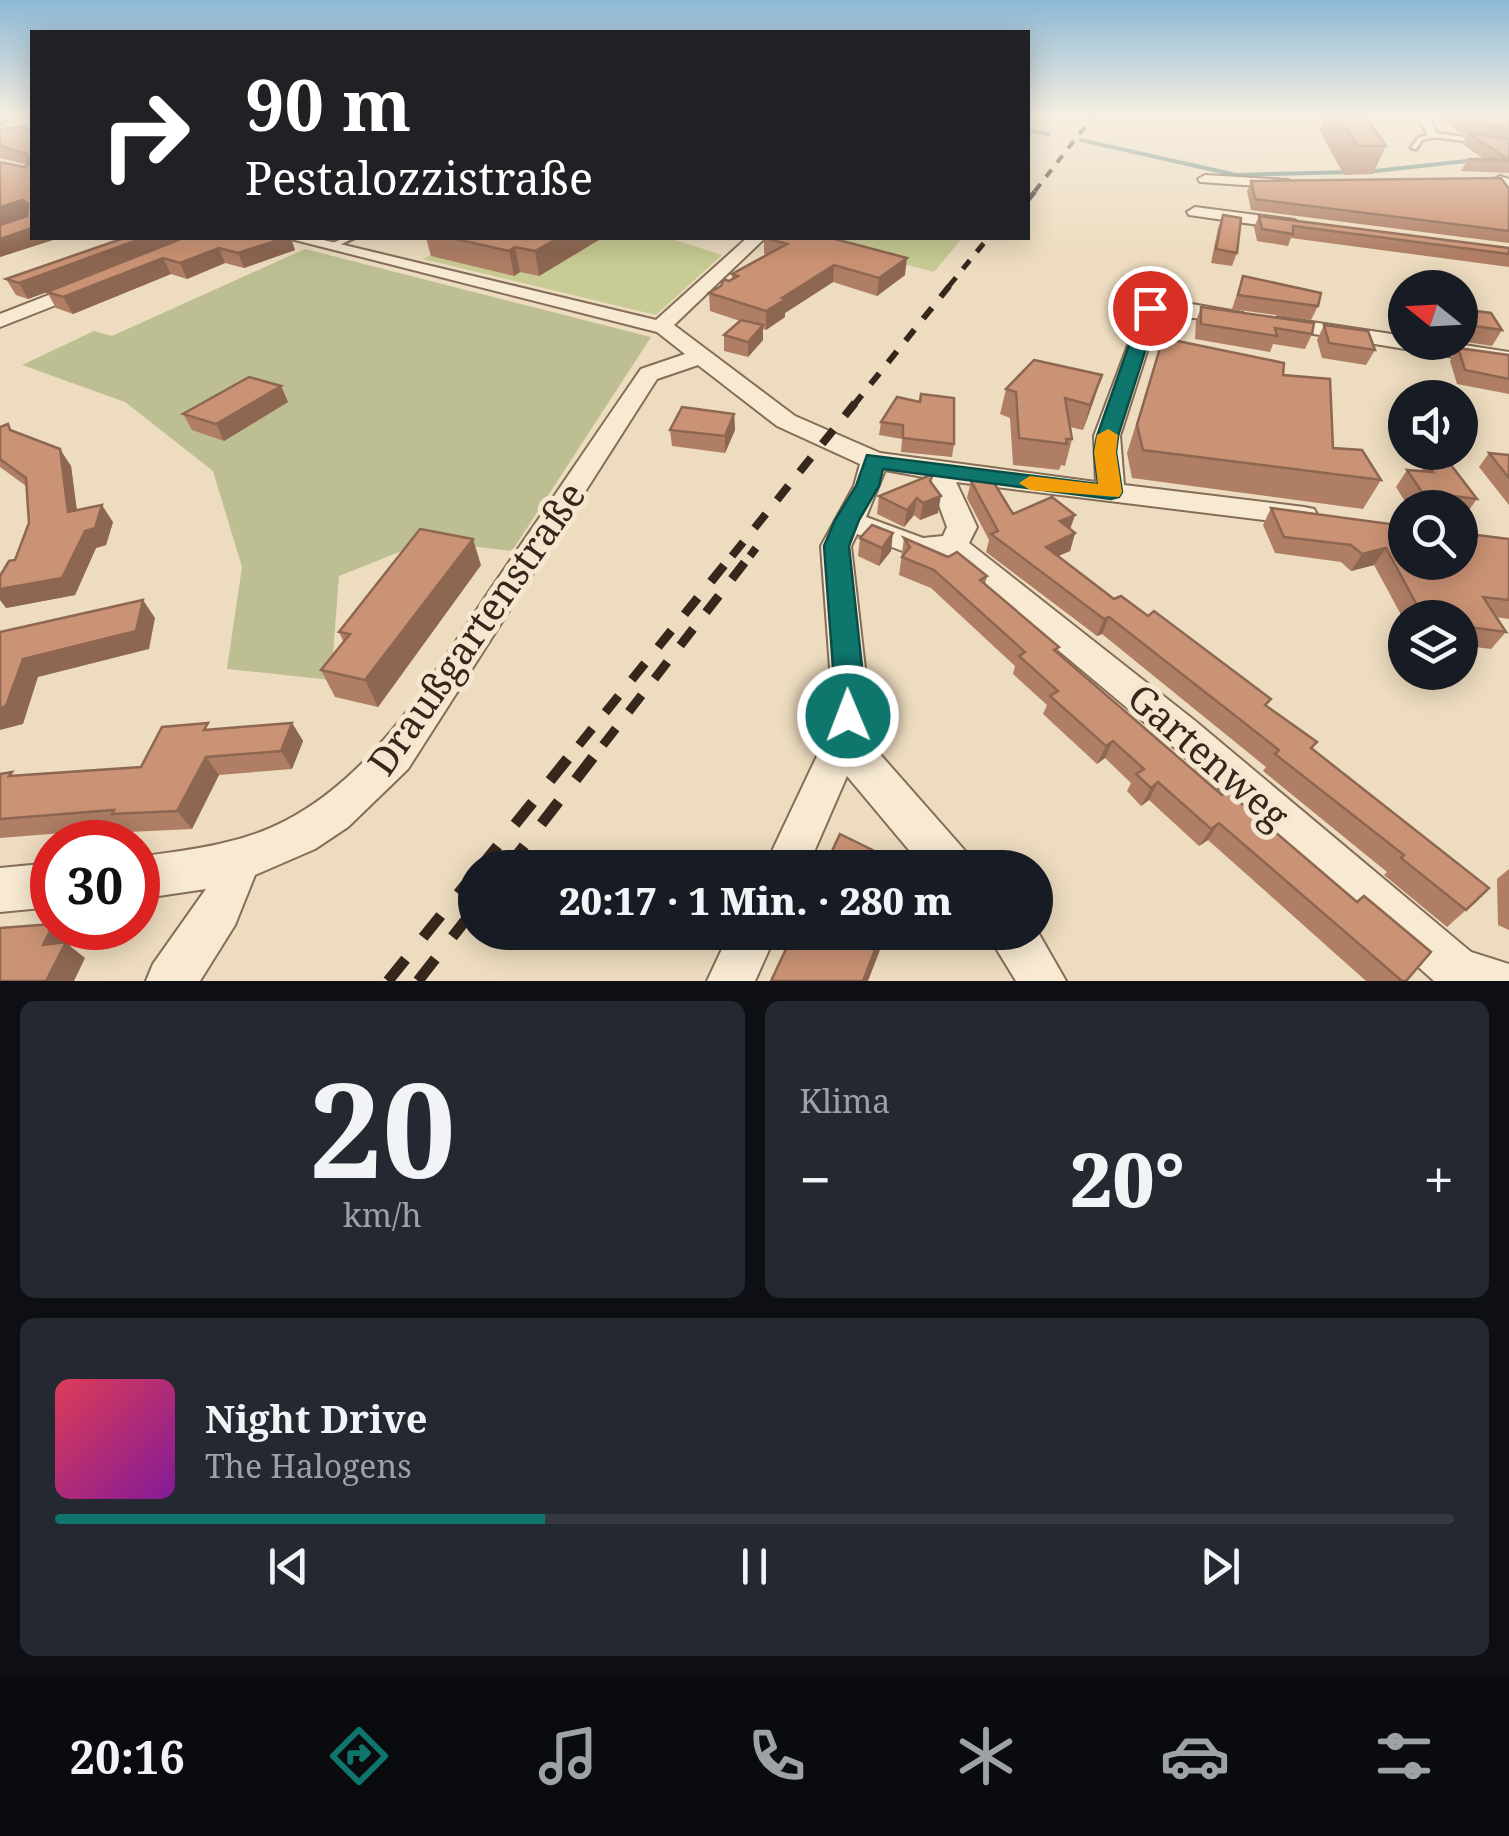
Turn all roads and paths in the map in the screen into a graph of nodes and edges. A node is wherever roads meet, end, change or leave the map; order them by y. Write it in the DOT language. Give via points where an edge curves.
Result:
graph roads {
  1 [pos="1205,179"];
  2 [pos="1304,184"];
  3 [pos="1195,212"];
  4 [pos="1321,229"];
  5 [pos="755,240"];
  6 [pos="340,242"];
  7 [pos="105,279"];
  8 [pos="0,321"];
  9 [pos="660,327"];
  10 [pos="702,356"];
  11 [pos="1509,359"];
  12 [pos="874,460"];
  13 [pos="943,472"];
  14 [pos="1111,492"];
  15 [pos="1330,519"];
  16 [pos="847,520"];
  17 [pos="953,546"];
  18 [pos="846,737"];
  19 [pos="793,850"];
  20 [pos="936,850"];
  21 [pos="238,860"];
  22 [pos="160,876"];
  23 [pos="30,888"];
  24 [pos="0,890"];
  25 [pos="746,950"];
  26 [pos="1024,950"];
  27 [pos="1472,978"];
  28 [pos="170,981"];
  29 [pos="732,981"];
  30 [pos="1042,981"];
  1 -- 2 [label="street"];
  3 -- 4 [label="street"];
  5 -- 9 [label="street"];
  6 -- 9 [label="street"];
  7 -- 8 [label="street"];
  9 -- 10 [label="street"];
  10 -- 12 [label="street" via="786,421"];
  10 -- 21 [label="street, Draußgartenstraße" via="649,374 381,774 313,828"];
  11 -- 14 [label="street" via="1150,308 1107,436"];
  12 -- 13 [label="street"];
  12 -- 16 [label="street" via="868,486"];
  13 -- 14 [label="street"];
  13 -- 17 [label="street" via="962,527"];
  14 -- 15 [label="street"];
  16 -- 17 [label="street" via="921,548"];
  16 -- 18 [label="street" via="835,560 850,695"];
  17 -- 27 [label="street, Gartenweg"];
  18 -- 19 [label="street"];
  18 -- 20 [label="street" via="856,758"];
  21 -- 22 [label="street, Draußgartenstraße"];
  21 -- 28 [label="street" via="229,897 206,938"];
  23 -- 24 [label="street"];
  25 -- 29 [label="street"];
  26 -- 30 [label="street"];
}
